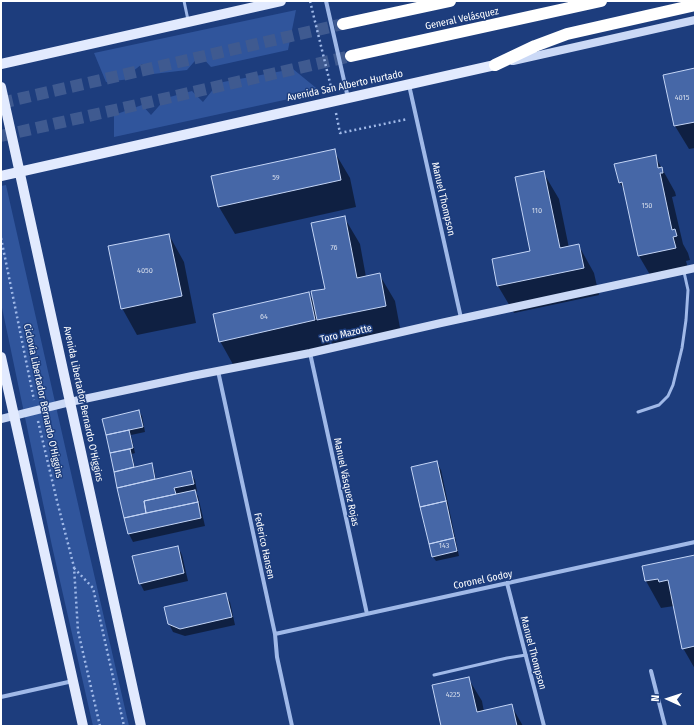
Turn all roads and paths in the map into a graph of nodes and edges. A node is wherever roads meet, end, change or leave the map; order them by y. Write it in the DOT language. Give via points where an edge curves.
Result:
graph roads {
  1 [pos="184,1"];
  2 [pos="281,1"];
  3 [pos="310,1"];
  4 [pos="326,1"];
  5 [pos="450,1"];
  6 [pos="601,1"];
  7 [pos="695,5"];
  8 [pos="695,20"];
  9 [pos="189,22"];
  10 [pos="343,24"];
  11 [pos="351,56"];
  12 [pos="1,64"];
  13 [pos="495,65"];
  14 [pos="409,84"];
  15 [pos="1,87"];
  16 [pos="348,98"];
  17 [pos="334,100"];
  18 [pos="416,117"];
  19 [pos="19,172"];
  20 [pos="1,176"];
  21 [pos="1,238"];
  22 [pos="695,268"];
  23 [pos="684,270"];
  24 [pos="461,318"];
  25 [pos="310,353"];
  26 [pos="1,357"];
  27 [pos="218,371"];
  28 [pos="70,402"];
  29 [pos="36,410"];
  30 [pos="638,412"];
  31 [pos="14,415"];
  32 [pos="1,419"];
  33 [pos="695,542"];
  34 [pos="74,567"];
  35 [pos="507,583"];
  36 [pos="366,614"];
  37 [pos="275,634"];
  38 [pos="526,655"];
  39 [pos="651,671"];
  40 [pos="434,675"];
  41 [pos="73,681"];
  42 [pos="1,697"];
  43 [pos="83,726"];
  44 [pos="100,726"];
  45 [pos="124,726"];
  46 [pos="141,726"];
  47 [pos="292,726"];
  48 [pos="544,726"];
  49 [pos="665,726"];
  1 -- 9 [label="lane"];
  2 -- 9 [label="main road"];
  3 -- 17 [label="path"];
  4 -- 16 [label="street"];
  5 -- 10 [label="highway, General Velásquez"];
  6 -- 11 [label="highway, General Velásquez"];
  7 -- 13 [label="highway" via="567,34"];
  8 -- 13 [label="street, Avenida San Alberto Hurtado"];
  9 -- 12 [label="main road"];
  13 -- 14 [label="main road, Avenida San Alberto Hurtado"];
  14 -- 16 [label="main road, Avenida San Alberto Hurtado"];
  14 -- 18 [label="street, Manuel Thompson"];
  15 -- 19 [label="main road, Avenida Libertador Bernardo O'Higgins"];
  16 -- 17 [label="main road, Avenida San Alberto Hurtado"];
  17 -- 18 [label="path" via="340,133"];
  17 -- 19 [label="main road, Avenida San Alberto Hurtado"];
  18 -- 24 [label="street, Manuel Thompson"];
  19 -- 20 [label="main road, Avenida San Alberto Hurtado"];
  19 -- 28 [label="main road, Avenida Libertador Bernardo O'Higgins"];
  21 -- 29 [label="path, Ciclovía Libertador Bernardo O'Higgins"];
  22 -- 23 [label="street, Toro Mazotte"];
  23 -- 24 [label="street, Toro Mazotte"];
  23 -- 30 [label="lane" via="688,290 686,320 673,385 668,396 659,405"];
  24 -- 25 [label="street, Toro Mazotte"];
  25 -- 27 [label="street, Toro Mazotte"];
  25 -- 36 [label="street, Manuel Vásquez Rojas"];
  26 -- 31 [label="main road"];
  27 -- 28 [label="street, Toro Mazotte"];
  27 -- 37 [label="street, Federico Hansen"];
  28 -- 29 [label="street, Toro Mazotte"];
  28 -- 46 [label="main road, Avenida Libertador Bernardo O'Higgins"];
  29 -- 31 [label="street, Toro Mazotte"];
  29 -- 34 [label="path, Ciclovía Libertador Bernardo O'Higgins"];
  31 -- 32 [label="street, Toro Mazotte"];
  31 -- 41 [label="main road"];
  33 -- 35 [label="street, Coronel Godoy"];
  34 -- 44 [label="path, Ciclovía Libertador Bernardo O'Higgins" via="78,632"];
  34 -- 45 [label="path, Ciclovía Libertador Bernardo O'Higgins" via="93,588"];
  35 -- 36 [label="street, Coronel Godoy"];
  35 -- 38 [label="street, Manuel Thompson"];
  36 -- 37 [label="street, Coronel Godoy"];
  37 -- 47 [label="street, Federico Hansen" via="277,656"];
  38 -- 40 [label="lane"];
  38 -- 48 [label="street, Manuel Thompson"];
  39 -- 49 [label="street"];
  41 -- 42 [label="street"];
  41 -- 43 [label="main road"];
}
